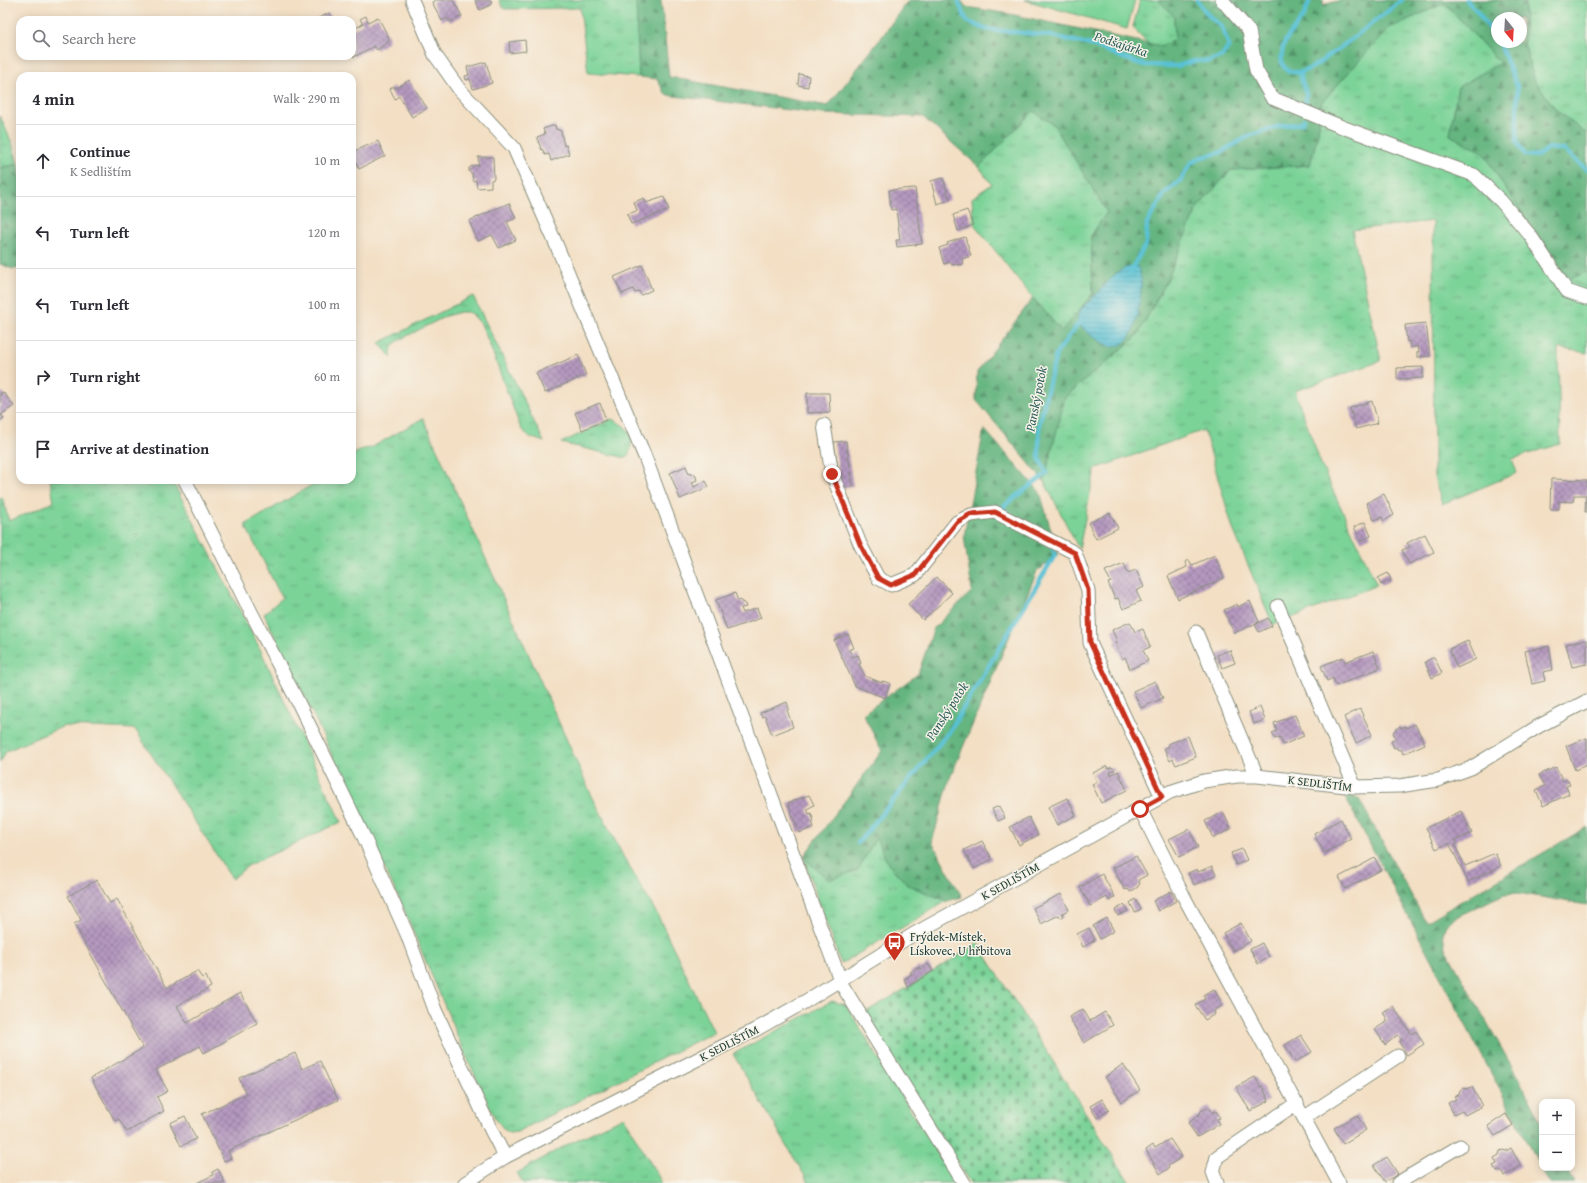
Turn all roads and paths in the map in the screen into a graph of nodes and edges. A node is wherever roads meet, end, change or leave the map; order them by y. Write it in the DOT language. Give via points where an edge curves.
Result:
graph roads {
  1 [pos="412,0"];
  2 [pos="1222,0"];
  3 [pos="1587,298"];
  4 [pos="824,424"];
  5 [pos="187,484"];
  6 [pos="1278,606"];
  7 [pos="1196,632"];
  8 [pos="1587,701"];
  9 [pos="1257,776"];
  10 [pos="1355,787"];
  11 [pos="1162,797"];
  12 [pos="1140,809"];
  13 [pos="840,981"];
  14 [pos="1398,1056"];
  15 [pos="1296,1103"];
  16 [pos="1305,1118"];
  17 [pos="1460,1146"];
  18 [pos="505,1157"];
  19 [pos="465,1183"];
  20 [pos="964,1183"];
  21 [pos="1217,1183"];
  22 [pos="1339,1183"];
  23 [pos="1398,1183"];
  1 -- 13 [label="street" via="435,55 459,89 514,148 532,189 645,457"];
  2 -- 3 [label="street" via="1249,31 1256,70 1272,98 1342,127 1474,175 1530,234 1567,291"];
  4 -- 11 [label="street" via="832,474 860,544 878,578 891,585 915,575 957,522 971,514 995,512 1075,553 1088,590 1090,642"];
  5 -- 18 [label="street" via="364,835 407,934 435,1010"];
  6 -- 10 [label="street"];
  7 -- 9 [label="street"];
  8 -- 10 [label="street, K SEDLIŠTÍM" via="1461,772 1415,784"];
  9 -- 10 [label="street, K SEDLIŠTÍM"];
  9 -- 11 [label="street, K SEDLIŠTÍM" via="1204,781 1180,788"];
  11 -- 12 [label="street, K SEDLIŠTÍM"];
  12 -- 13 [label="street, K SEDLIŠTÍM" via="914,934"];
  12 -- 15 [label="street" via="1184,898"];
  13 -- 18 [label="street, K SEDLIŠTÍM" via="755,1030"];
  13 -- 20 [label="street"];
  14 -- 16 [label="street"];
  15 -- 16 [label="street"];
  15 -- 21 [label="street" via="1217,1157 1213,1172"];
  16 -- 22 [label="street"];
  17 -- 23 [label="street"];
  18 -- 19 [label="street, K SEDLIŠTÍM"];
}
